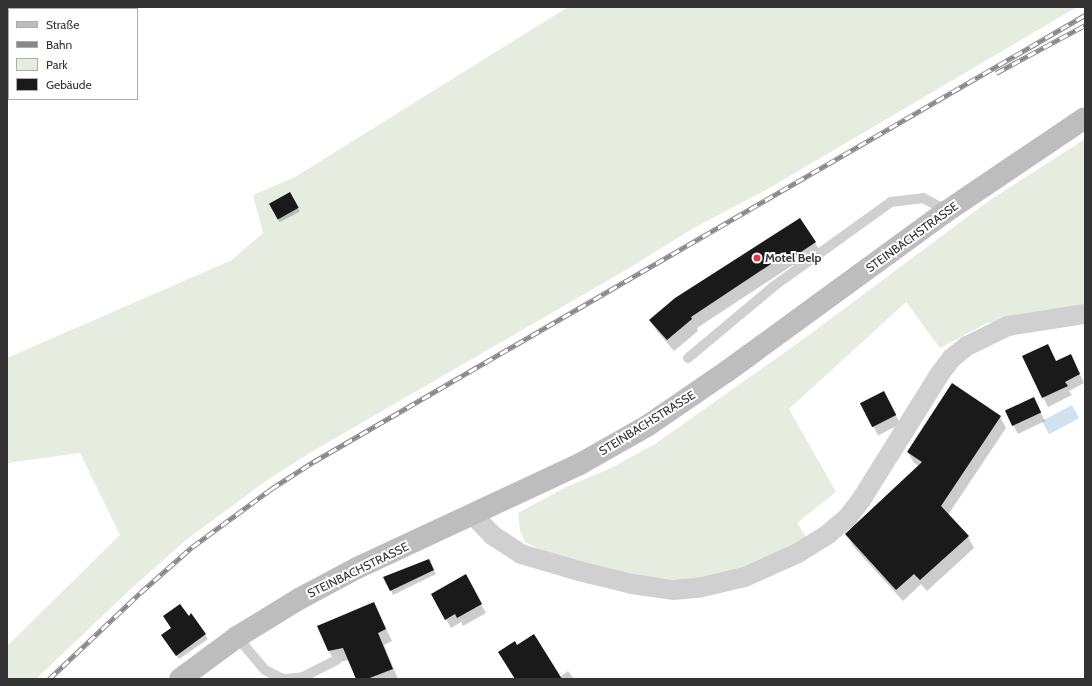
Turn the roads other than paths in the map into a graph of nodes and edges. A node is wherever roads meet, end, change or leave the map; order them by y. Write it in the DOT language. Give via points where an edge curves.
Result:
graph roads {
  1 [pos="1085,118"];
  2 [pos="947,212"];
  3 [pos="1085,314"];
  4 [pos="688,358"];
  5 [pos="473,515"];
  6 [pos="237,637"];
  7 [pos="337,660"];
  8 [pos="180,679"];
  9 [pos="284,679"];
  1 -- 2 [label="main road, STEINBACHSTRASSE"];
  2 -- 4 [label="lane" via="923,198 891,202 774,286"];
  2 -- 5 [label="main road, STEINBACHSTRASSE" via="732,368 647,426 580,464"];
  3 -- 5 [label="street" via="1008,326 967,346 952,358 939,375 861,500 847,518 798,553 745,577 705,587 673,590 632,584 521,554 492,535"];
  5 -- 6 [label="main road, STEINBACHSTRASSE" via="357,568 299,599"];
  6 -- 8 [label="main road, STEINBACHSTRASSE"];
  6 -- 9 [label="lane" via="265,670"];
  7 -- 9 [label="lane" via="303,677"];
}
